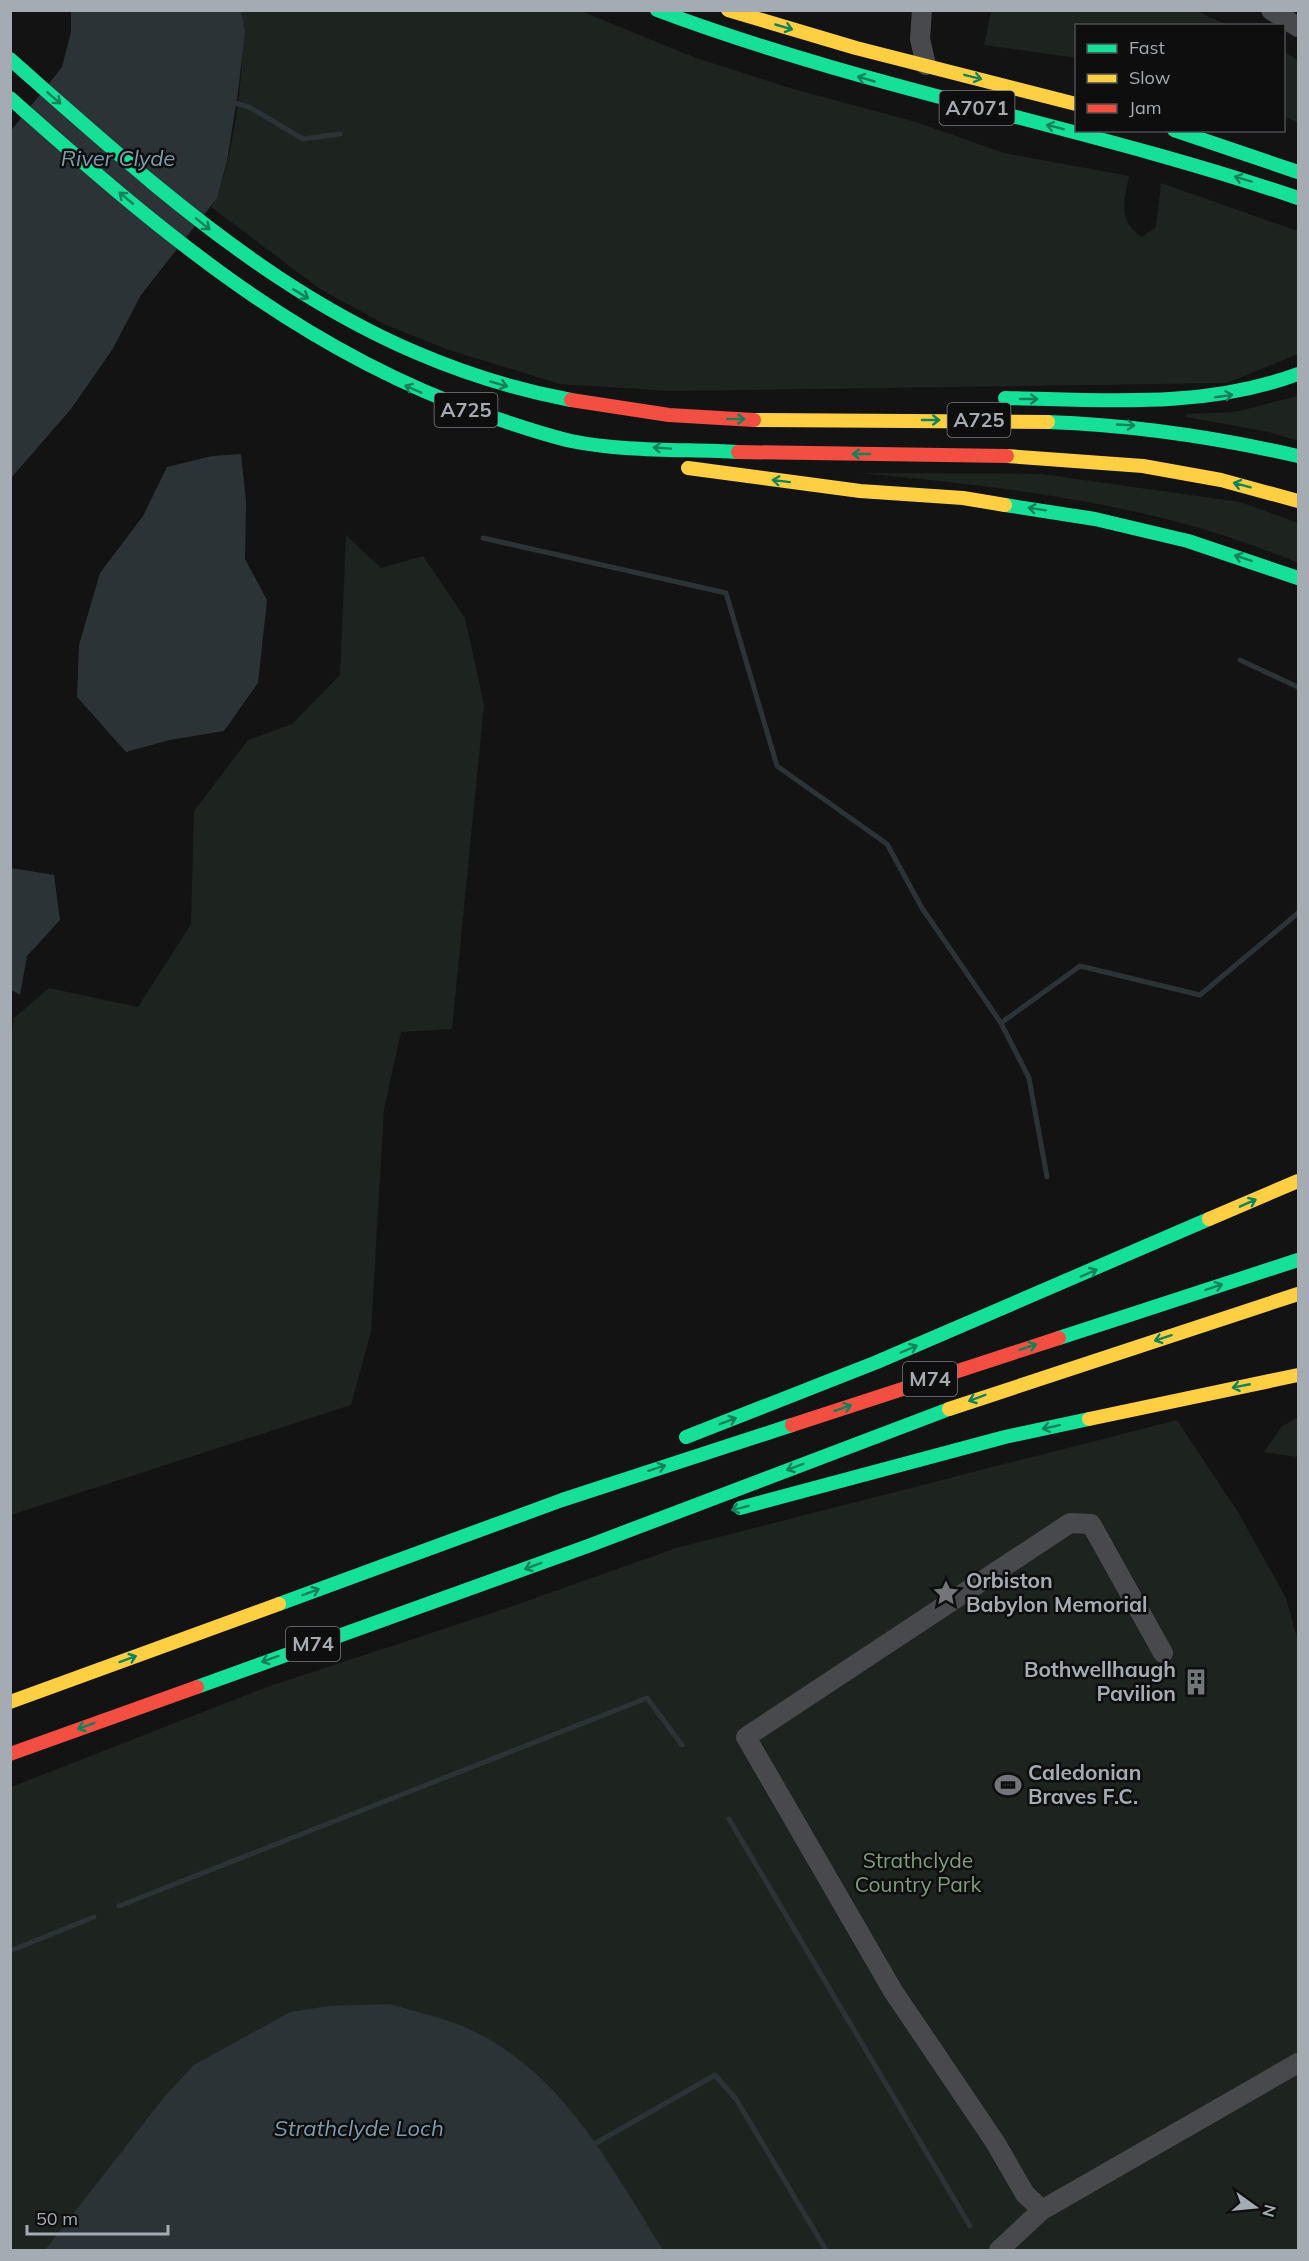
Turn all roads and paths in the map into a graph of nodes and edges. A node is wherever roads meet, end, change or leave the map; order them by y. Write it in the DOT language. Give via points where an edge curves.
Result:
graph roads {
  1 [pos="657,10"];
  2 [pos="728,10"];
  3 [pos="922,10"];
  4 [pos="1271,10"];
  5 [pos="1299,27"];
  6 [pos="10,59"];
  7 [pos="926,65"];
  8 [pos="10,98"];
  9 [pos="1075,103"];
  10 [pos="1180,132"];
  11 [pos="1299,172"];
  12 [pos="1299,198"];
  13 [pos="1299,374"];
  14 [pos="988,398"];
  15 [pos="731,403"];
  16 [pos="657,415"];
  17 [pos="574,441"];
  18 [pos="1299,456"];
  19 [pos="1299,501"];
  20 [pos="1299,578"];
  21 [pos="1299,1181"];
  22 [pos="1299,1260"];
  23 [pos="1299,1294"];
  24 [pos="1299,1375"];
  25 [pos="673,1442"];
  26 [pos="643,1458"];
  27 [pos="562,1500"];
  28 [pos="729,1511"];
  29 [pos="708,1516"];
  30 [pos="588,1546"];
  31 [pos="1163,1653"];
  32 [pos="12,1702"];
  33 [pos="10,1754"];
  34 [pos="1299,2063"];
  35 [pos="1042,2210"];
  36 [pos="999,2250"];
  12 -- 1 [label="highway, A7071, one-way" via="1167,155 744,45"];
  2 -- 7 [label="highway, A7071, one-way"];
  3 -- 7 [label="street" via="920,39"];
  4 -- 5 [label="street"];
  6 -- 16 [label="highway, A725, one-way" via="133,167 253,261 346,320 458,369 555,399"];
  7 -- 9 [label="highway, A7071, one-way"];
  17 -- 8 [label="highway, A725, one-way" via="465,409 375,372 306,334 175,239"];
  10 -- 11 [label="highway"];
  14 -- 13 [label="highway, one-way" via="1197,399 1248,392"];
  15 -- 16 [label="highway"];
  16 -- 18 [label="highway, A725, one-way" via="728,419 1020,420 1136,426 1242,441"];
  19 -- 17 [label="highway, A725, one-way" via="1211,476 1053,455 720,452"];
  20 -- 17 [label="highway, A725, one-way" via="1188,541 1095,519 963,498 860,491 729,475"];
  25 -- 21 [label="highway, one-way" via="898,1353"];
  27 -- 22 [label="highway, M74, one-way"];
  23 -- 30 [label="highway, M74, one-way" via="989,1394"];
  24 -- 28 [label="highway, one-way" via="1005,1437"];
  26 -- 27 [label="highway"];
  32 -- 27 [label="highway, M74, one-way"];
  29 -- 30 [label="highway"];
  30 -- 33 [label="highway, M74, one-way"];
  31 -- 35 [label="street" via="1091,1524 1070,1523 746,1737 893,1991 996,2142 1025,2194"];
  34 -- 35 [label="street"];
  35 -- 36 [label="street"];
}
